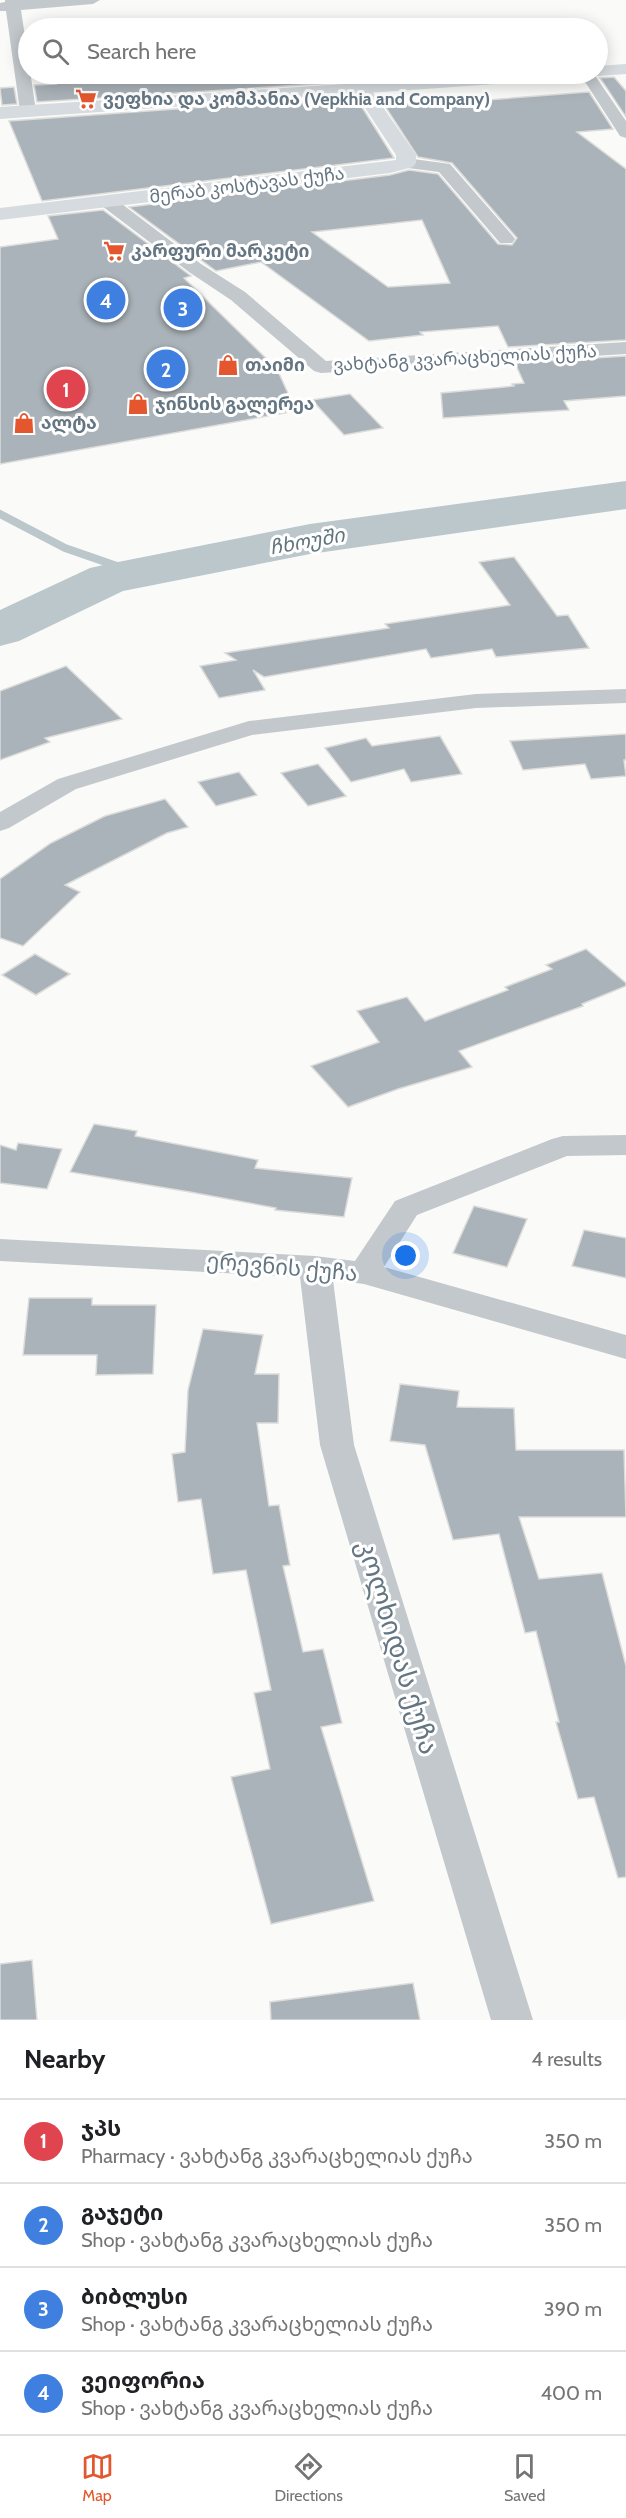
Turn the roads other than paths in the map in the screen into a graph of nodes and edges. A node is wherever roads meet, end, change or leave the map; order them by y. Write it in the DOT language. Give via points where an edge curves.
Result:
graph roads {
  1 [pos="93,0"];
  2 [pos="9,5"];
  3 [pos="18,55"];
  4 [pos="626,69"];
  5 [pos="608,70"];
  6 [pos="23,84"];
  7 [pos="420,84"];
  8 [pos="593,84"];
  9 [pos="361,88"];
  10 [pos="28,111"];
  11 [pos="0,113"];
  12 [pos="626,133"];
  13 [pos="405,163"];
  14 [pos="108,202"];
  15 [pos="0,214"];
  16 [pos="506,239"];
  17 [pos="626,348"];
  18 [pos="626,696"];
  19 [pos="0,823"];
  20 [pos="626,1145"];
  21 [pos="0,1250"];
  22 [pos="315,1267"];
  23 [pos="364,1273"];
  24 [pos="626,1347"];
  25 [pos="512,2020"];
  1 -- 2 [label="street"];
  2 -- 3 [label="street"];
  4 -- 5 [label="main road"];
  6 -- 10 [label="street"];
  7 -- 9 [label="main road"];
  8 -- 12 [label="street"];
  9 -- 10 [label="main road"];
  9 -- 13 [label="main road" via="406,155"];
  10 -- 11 [label="main road"];
  13 -- 14 [label="main road, მერაბ კოსტავას ქუჩა"];
  13 -- 16 [label="street" via="444,168"];
  14 -- 15 [label="main road, მერაბ კოსტავას ქუჩა"];
  14 -- 17 [label="street, ვახტანგ კვარაცხელიას ქუჩა" via="238,296 321,367"];
  18 -- 19 [label="street" via="476,701 249,728 67,784"];
  20 -- 23 [label="street" via="563,1146 406,1208"];
  21 -- 22 [label="street, ერევნის ქუჩა"];
  22 -- 23 [label="street, ერევნის ქუჩა"];
  22 -- 25 [label="street, კოლხიდას ქუჩა" via="337,1445"];
  23 -- 24 [label="street, ერევნის ქუჩა"];
}
